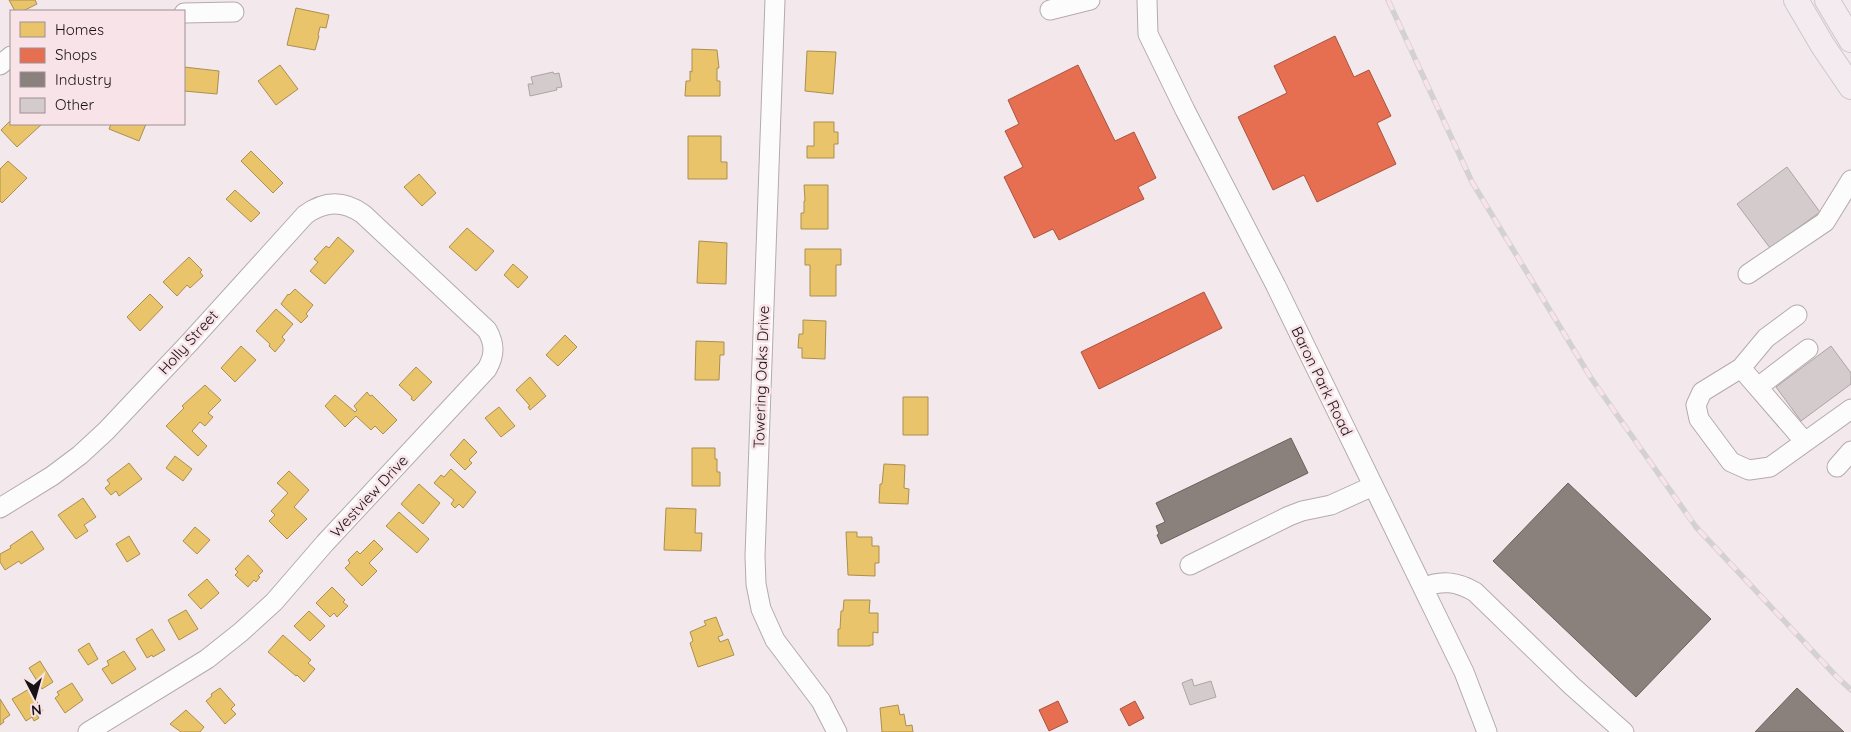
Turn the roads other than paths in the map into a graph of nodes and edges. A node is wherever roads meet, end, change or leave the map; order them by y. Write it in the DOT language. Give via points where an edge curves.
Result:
graph roads {
  1 [pos="775,0"];
  2 [pos="1090,0"];
  3 [pos="1147,0"];
  4 [pos="1796,0"];
  5 [pos="1827,0"];
  6 [pos="1050,10"];
  7 [pos="234,12"];
  8 [pos="185,14"];
  9 [pos="1851,40"];
  10 [pos="10,57"];
  11 [pos="0,65"];
  12 [pos="1851,87"];
  13 [pos="1851,180"];
  14 [pos="375,225"];
  15 [pos="1748,274"];
  16 [pos="1797,315"];
  17 [pos="1808,349"];
  18 [pos="1742,368"];
  19 [pos="1758,386"];
  20 [pos="1851,409"];
  21 [pos="1805,442"];
  22 [pos="1851,451"];
  23 [pos="1838,467"];
  24 [pos="1373,486"];
  25 [pos="0,508"];
  26 [pos="1190,564"];
  27 [pos="1423,588"];
  28 [pos="88,732"];
  29 [pos="837,732"];
  30 [pos="1487,732"];
  31 [pos="1624,732"];
  1 -- 29 [label="street, Towering Oaks Drive" via="756,584 761,609 775,640 821,701"];
  2 -- 6 [label="street"];
  3 -- 24 [label="street, Baron Park Road" via="1148,34"];
  4 -- 12 [label="main road"];
  5 -- 9 [label="main road"];
  7 -- 8 [label="street"];
  10 -- 11 [label="street"];
  13 -- 15 [label="street" via="1825,222"];
  14 -- 25 [label="street, Holly Street" via="355,208 344,204 322,205 305,214 106,431 52,476"];
  14 -- 28 [label="street, Westview Drive" via="487,330 493,344 492,360 487,369 267,608 241,632 207,658"];
  16 -- 18 [label="street" via="1766,338"];
  17 -- 19 [label="street"];
  18 -- 19 [label="street"];
  18 -- 21 [label="street" via="1702,392 1696,404 1699,418 1731,462 1749,470 1770,467"];
  19 -- 21 [label="street"];
  20 -- 21 [label="street"];
  22 -- 23 [label="street"];
  24 -- 26 [label="street" via="1331,505 1289,516"];
  24 -- 27 [label="street, Baron Park Road"];
  27 -- 30 [label="street, Baron Park Road" via="1464,672"];
  27 -- 31 [label="street" via="1444,582 1464,585 1475,592"];
}
